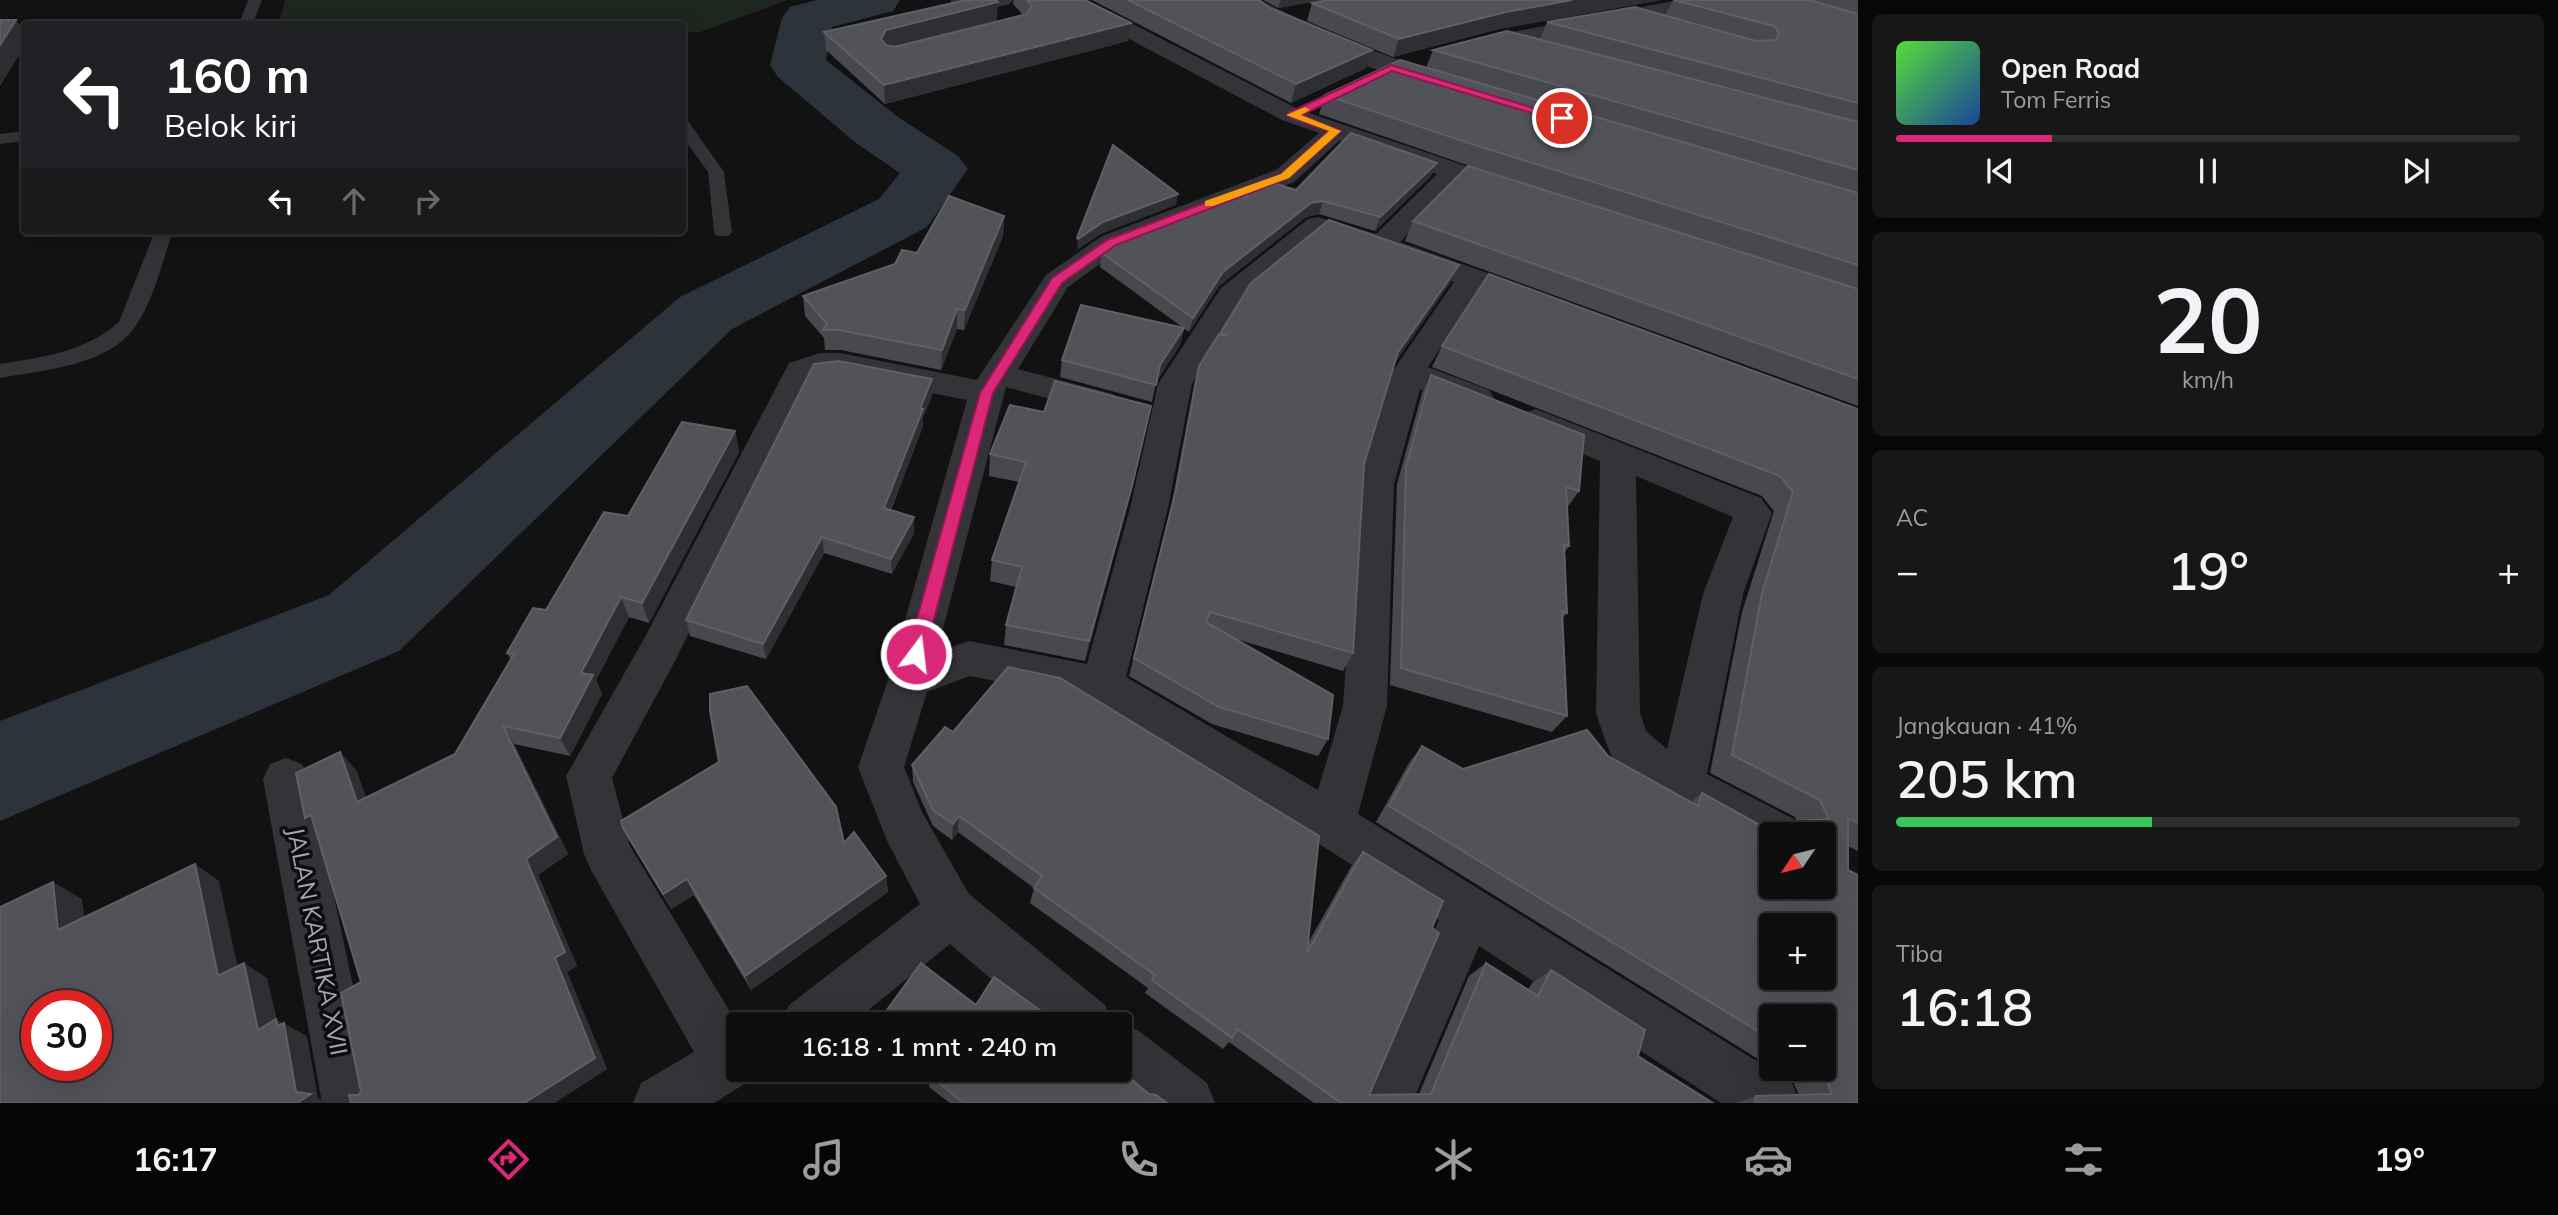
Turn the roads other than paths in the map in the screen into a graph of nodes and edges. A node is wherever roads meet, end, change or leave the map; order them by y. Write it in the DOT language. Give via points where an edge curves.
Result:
graph roads {
  1 [pos="255,0"];
  2 [pos="1070,0"];
  3 [pos="1242,0"];
  4 [pos="1710,0"];
  5 [pos="999,1"];
  6 [pos="1315,10"];
  7 [pos="1625,16"];
  8 [pos="928,17"];
  9 [pos="1275,18"];
  10 [pos="1016,20"];
  11 [pos="247,21"];
  12 [pos="1672,29"];
  13 [pos="1499,39"];
  14 [pos="1553,54"];
  15 [pos="1380,73"];
  16 [pos="1455,87"];
  17 [pos="1325,100"];
  18 [pos="1291,115"];
  19 [pos="686,130"];
  20 [pos="1336,131"];
  21 [pos="21,136"];
  22 [pos="0,139"];
  23 [pos="1454,172"];
  24 [pos="1532,197"];
  25 [pos="723,232"];
  26 [pos="162,235"];
  27 [pos="1381,245"];
  28 [pos="1472,278"];
  29 [pos="1562,312"];
  30 [pos="0,371"];
  31 [pos="1408,372"];
  32 [pos="991,384"];
  33 [pos="1146,414"];
  34 [pos="1618,454"];
  35 [pos="909,680"];
  36 [pos="1103,685"];
  37 [pos="286,779"];
  38 [pos="1682,784"];
  39 [pos="1332,824"];
  40 [pos="1759,825"];
  41 [pos="1469,911"];
  42 [pos="951,912"];
  43 [pos="823,1012"];
  44 [pos="1072,1012"];
  45 [pos="726,1046"];
  46 [pos="1132,1059"];
  47 [pos="726,1064"];
  48 [pos="350,1103"];
  49 [pos="661,1103"];
  50 [pos="1187,1103"];
  51 [pos="1384,1103"];
  52 [pos="1772,1103"];
  1 -- 11 [label="lane"];
  2 -- 18 [label="street"];
  3 -- 9 [label="street"];
  4 -- 7 [label="street"];
  5 -- 8 [label="street"];
  5 -- 10 [label="street"];
  6 -- 9 [label="street"];
  7 -- 12 [label="street"];
  7 -- 13 [label="street"];
  9 -- 15 [label="street"];
  13 -- 14 [label="street"];
  13 -- 15 [label="street"];
  15 -- 16 [label="street"];
  17 -- 18 [label="street"];
  18 -- 20 [label="street"];
  19 -- 25 [label="lane" via="716,172"];
  20 -- 23 [label="street"];
  20 -- 32 [label="street" via="1285,176 1112,242 1057,281"];
  21 -- 22 [label="lane"];
  23 -- 24 [label="street"];
  23 -- 27 [label="street"];
  26 -- 30 [label="lane" via="127,325 103,344 67,358"];
  27 -- 28 [label="street"];
  27 -- 33 [label="street" via="1318,225 1232,294 1175,384"];
  28 -- 29 [label="street"];
  28 -- 31 [label="street"];
  31 -- 34 [label="street"];
  31 -- 39 [label="street" via="1376,484 1365,706"];
  32 -- 33 [label="street"];
  32 -- 35 [label="street"];
  32 -- 45 [label="street" via="840,363 801,371 660,649 589,776 608,854"];
  33 -- 36 [label="street" via="1149,508"];
  34 -- 38 [label="street" via="1618,713 1628,743 1660,772"];
  34 -- 38 [label="street" via="1753,513 1723,594"];
  35 -- 36 [label="street" via="969,658"];
  35 -- 42 [label="street" via="881,767 904,825"];
  36 -- 39 [label="street"];
  37 -- 48 [label="street, JALAN KARTIKA XVII"];
  38 -- 40 [label="street"];
  39 -- 41 [label="street"];
  41 -- 51 [label="street"];
  41 -- 52 [label="street"];
  42 -- 43 [label="street"];
  42 -- 44 [label="street"];
  46 -- 50 [label="street"];
  47 -- 49 [label="street"];
}
